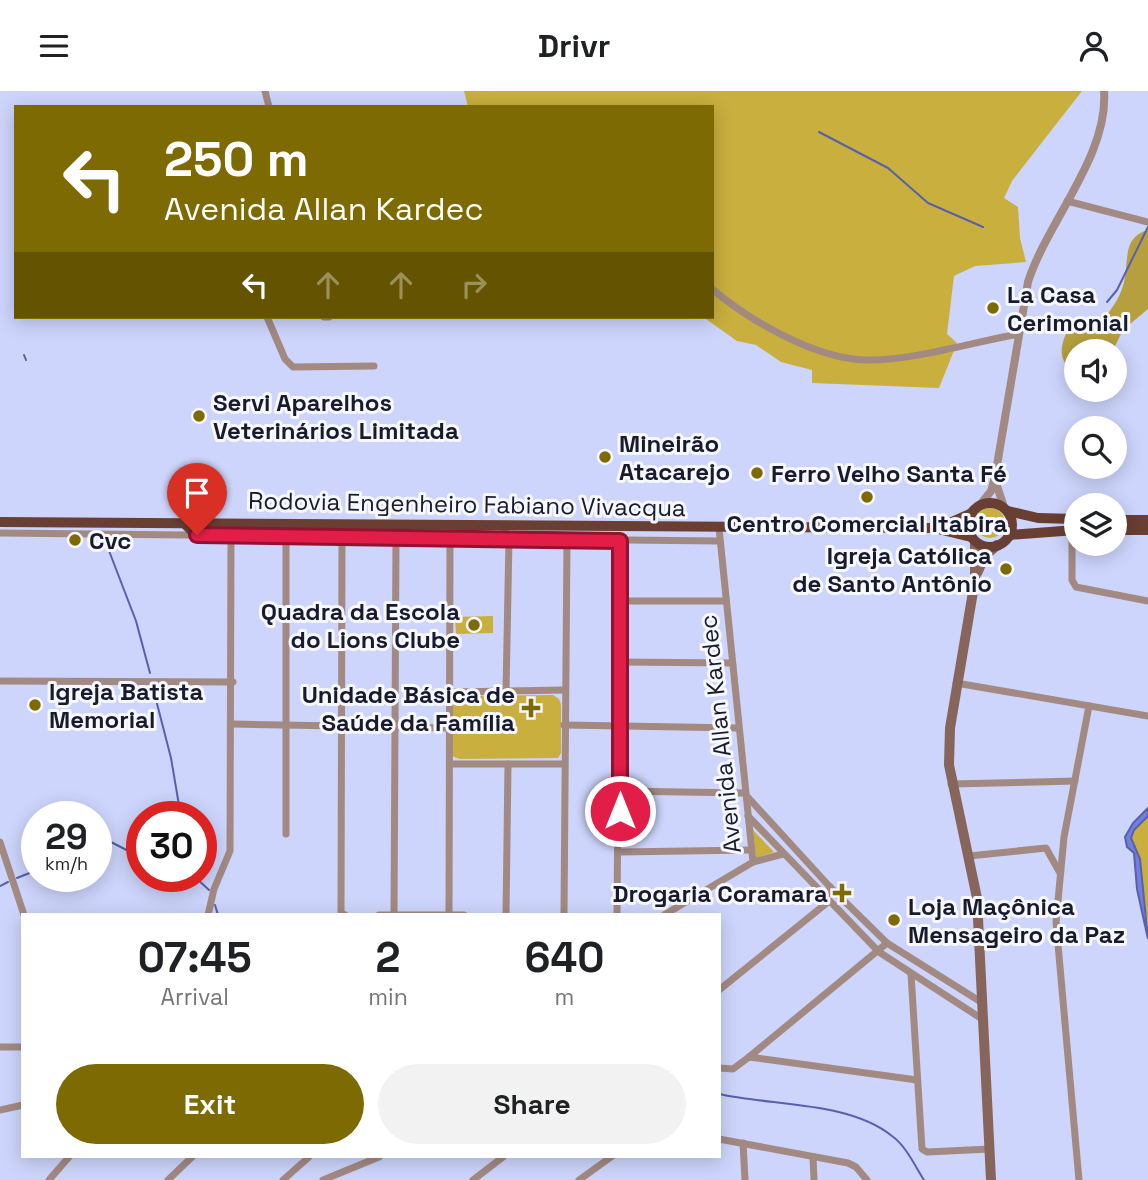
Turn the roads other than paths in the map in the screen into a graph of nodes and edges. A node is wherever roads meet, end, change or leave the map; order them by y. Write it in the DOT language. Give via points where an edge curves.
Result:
graph roads {
  1 [pos="1104,91"];
  2 [pos="1067,201"];
  3 [pos="1148,222"];
  4 [pos="714,290"];
  5 [pos="268,319"];
  6 [pos="1019,334"];
  7 [pos="374,366"];
  8 [pos="995,477"];
  9 [pos="1006,509"];
  10 [pos="976,510"];
  11 [pos="1127,520"];
  12 [pos="1148,520"];
  13 [pos="0,522"];
  14 [pos="183,522"];
  15 [pos="1064,524"];
  16 [pos="502,525"];
  17 [pos="14,528"];
  18 [pos="719,528"];
  19 [pos="934,528"];
  20 [pos="1064,528"];
  21 [pos="1127,530"];
  22 [pos="1148,530"];
  23 [pos="0,533"];
  24 [pos="197,535"];
  25 [pos="1009,535"];
  26 [pos="231,537"];
  27 [pos="286,537"];
  28 [pos="342,537"];
  29 [pos="396,537"];
  30 [pos="450,538"];
  31 [pos="509,539"];
  32 [pos="566,540"];
  33 [pos="973,540"];
  34 [pos="620,541"];
  35 [pos="720,541"];
  36 [pos="997,545"];
  37 [pos="1073,556"];
  38 [pos="975,580"];
  39 [pos="620,601"];
  40 [pos="726,601"];
  41 [pos="1148,601"];
  42 [pos="620,661"];
  43 [pos="732,663"];
  44 [pos="0,681"];
  45 [pos="233,682"];
  46 [pos="956,683"];
  47 [pos="564,690"];
  48 [pos="506,691"];
  49 [pos="450,692"];
  50 [pos="1089,706"];
  51 [pos="1148,716"];
  52 [pos="233,724"];
  53 [pos="287,725"];
  54 [pos="564,725"];
  55 [pos="340,726"];
  56 [pos="396,727"];
  57 [pos="620,727"];
  58 [pos="450,728"];
  59 [pos="738,728"];
  60 [pos="450,764"];
  61 [pos="508,764"];
  62 [pos="564,764"];
  63 [pos="1075,781"];
  64 [pos="951,784"];
  65 [pos="620,791"];
  66 [pos="744,793"];
  67 [pos="747,816"];
  68 [pos="286,834"];
  69 [pos="0,842"];
  70 [pos="751,850"];
  71 [pos="619,852"];
  72 [pos="783,853"];
  73 [pos="969,856"];
  74 [pos="753,862"];
  75 [pos="809,865"];
  76 [pos="802,873"];
  77 [pos="1060,873"];
  78 [pos="830,887"];
  79 [pos="828,901"];
  80 [pos="23,913"];
  81 [pos="208,913"];
  82 [pos="343,913"];
  83 [pos="394,913"];
  84 [pos="449,913"];
  85 [pos="506,913"];
  86 [pos="564,913"];
  87 [pos="617,913"];
  88 [pos="667,913"];
  89 [pos="887,943"];
  90 [pos="879,952"];
  91 [pos="911,974"];
  92 [pos="721,988"];
  93 [pos="981,1002"];
  94 [pos="982,1019"];
  95 [pos="0,1047"];
  96 [pos="21,1047"];
  97 [pos="749,1057"];
  98 [pos="721,1069"];
  99 [pos="917,1080"];
  100 [pos="21,1105"];
  101 [pos="0,1110"];
  102 [pos="721,1139"];
  103 [pos="743,1143"];
  104 [pos="990,1149"];
  105 [pos="813,1157"];
  106 [pos="68,1158"];
  107 [pos="191,1158"];
  108 [pos="308,1158"];
  109 [pos="377,1158"];
  110 [pos="502,1158"];
  111 [pos="610,1158"];
  112 [pos="48,1180"];
  113 [pos="168,1180"];
  114 [pos="283,1180"];
  115 [pos="323,1180"];
  116 [pos="473,1180"];
  117 [pos="579,1180"];
  118 [pos="746,1180"];
  119 [pos="814,1180"];
  120 [pos="867,1180"];
  121 [pos="991,1180"];
  122 [pos="1079,1180"];
  1 -- 2 [label="street" via="1093,149"];
  2 -- 3 [label="street"];
  2 -- 6 [label="street" via="1033,268"];
  4 -- 6 [label="street" via="760,323 843,358 886,359"];
  5 -- 7 [label="street" via="293,367"];
  6 -- 8 [label="street"];
  8 -- 9 [label="street"];
  8 -- 10 [label="street" via="987,498"];
  9 -- 10 [label="highway" via="989,503"];
  9 -- 15 [label="highway"];
  9 -- 25 [label="highway" via="1012,520"];
  10 -- 19 [label="highway, Rodovia Engenheiro Fabiano Vivacqua"];
  10 -- 33 [label="highway" via="968,527"];
  11 -- 12 [label="highway"];
  13 -- 17 [label="highway, Rodovia Engenheiro Fabiano Vivacqua"];
  14 -- 16 [label="highway, Rodovia Engenheiro Fabiano Vivacqua"];
  14 -- 17 [label="highway, Rodovia Engenheiro Fabiano Vivacqua"];
  14 -- 24 [label="highway"];
  16 -- 18 [label="highway, Rodovia Engenheiro Fabiano Vivacqua"];
  16 -- 31 [label="street"];
  17 -- 23 [label="street"];
  17 -- 24 [label="street"];
  18 -- 19 [label="highway, Rodovia Engenheiro Fabiano Vivacqua"];
  18 -- 35 [label="street, Avenida Allan Kardec"];
  19 -- 33 [label="highway, Rodovia Engenheiro Fabiano Vivacqua"];
  20 -- 25 [label="highway"];
  21 -- 22 [label="highway"];
  24 -- 26 [label="street"];
  25 -- 36 [label="highway"];
  26 -- 27 [label="street"];
  26 -- 45 [label="street"];
  27 -- 28 [label="street"];
  27 -- 53 [label="street"];
  28 -- 29 [label="street"];
  28 -- 55 [label="street"];
  29 -- 30 [label="street"];
  29 -- 56 [label="street"];
  30 -- 31 [label="street"];
  30 -- 49 [label="street"];
  31 -- 32 [label="street"];
  31 -- 48 [label="street"];
  32 -- 34 [label="street"];
  32 -- 47 [label="street"];
  33 -- 36 [label="highway" via="988,547"];
  33 -- 38 [label="main road"];
  34 -- 35 [label="street"];
  34 -- 39 [label="street"];
  35 -- 40 [label="street, Avenida Allan Kardec"];
  36 -- 38 [label="main road" via="985,555"];
  37 -- 41 [label="street" via="1076,587"];
  38 -- 46 [label="main road"];
  39 -- 40 [label="street"];
  39 -- 42 [label="street"];
  40 -- 43 [label="street, Avenida Allan Kardec"];
  42 -- 43 [label="street"];
  42 -- 57 [label="street"];
  43 -- 59 [label="street, Avenida Allan Kardec"];
  44 -- 45 [label="street"];
  45 -- 52 [label="street"];
  46 -- 50 [label="street"];
  46 -- 64 [label="main road" via="948,750"];
  47 -- 48 [label="street"];
  47 -- 54 [label="street"];
  48 -- 49 [label="street"];
  49 -- 58 [label="street"];
  50 -- 51 [label="street"];
  50 -- 63 [label="street"];
  52 -- 53 [label="street"];
  52 -- 81 [label="street" via="230,851"];
  53 -- 55 [label="street"];
  53 -- 68 [label="street"];
  54 -- 57 [label="street"];
  54 -- 62 [label="street"];
  55 -- 56 [label="street"];
  55 -- 82 [label="street"];
  56 -- 58 [label="street"];
  56 -- 83 [label="street"];
  57 -- 59 [label="street"];
  57 -- 65 [label="street"];
  58 -- 60 [label="street"];
  59 -- 66 [label="street, Avenida Allan Kardec"];
  60 -- 61 [label="street"];
  60 -- 84 [label="street"];
  61 -- 62 [label="street"];
  61 -- 85 [label="street"];
  62 -- 86 [label="street"];
  63 -- 64 [label="street"];
  63 -- 77 [label="street"];
  64 -- 73 [label="main road"];
  65 -- 66 [label="street"];
  65 -- 71 [label="street"];
  66 -- 67 [label="street, Avenida Allan Kardec"];
  66 -- 75 [label="street"];
  67 -- 70 [label="street, Avenida Allan Kardec"];
  67 -- 72 [label="street"];
  69 -- 80 [label="street"];
  70 -- 71 [label="street"];
  70 -- 74 [label="street, Avenida Allan Kardec"];
  71 -- 87 [label="street"];
  72 -- 74 [label="street"];
  72 -- 76 [label="street"];
  73 -- 77 [label="street" via="1046,848"];
  73 -- 93 [label="main road" via="977,898"];
  74 -- 88 [label="street, Avenida Allan Kardec"];
  75 -- 76 [label="street"];
  75 -- 78 [label="street"];
  76 -- 79 [label="street"];
  77 -- 122 [label="street" via="1056,922"];
  78 -- 79 [label="street"];
  78 -- 89 [label="street"];
  79 -- 90 [label="street"];
  79 -- 92 [label="street"];
  89 -- 90 [label="street"];
  89 -- 93 [label="street"];
  90 -- 91 [label="street"];
  90 -- 97 [label="street"];
  91 -- 94 [label="street"];
  91 -- 99 [label="street"];
  93 -- 94 [label="main road"];
  94 -- 104 [label="main road"];
  95 -- 96 [label="street"];
  97 -- 98 [label="street" via="733,1069"];
  97 -- 99 [label="street"];
  99 -- 104 [label="street" via="924,1151"];
  100 -- 101 [label="street"];
  102 -- 103 [label="street"];
  103 -- 105 [label="street"];
  103 -- 118 [label="street"];
  104 -- 121 [label="main road"];
  105 -- 119 [label="street"];
  105 -- 120 [label="street" via="848,1163"];
  106 -- 112 [label="street"];
  107 -- 113 [label="street"];
  108 -- 114 [label="street"];
  109 -- 115 [label="street"];
  110 -- 116 [label="street"];
  111 -- 117 [label="street"];
}
